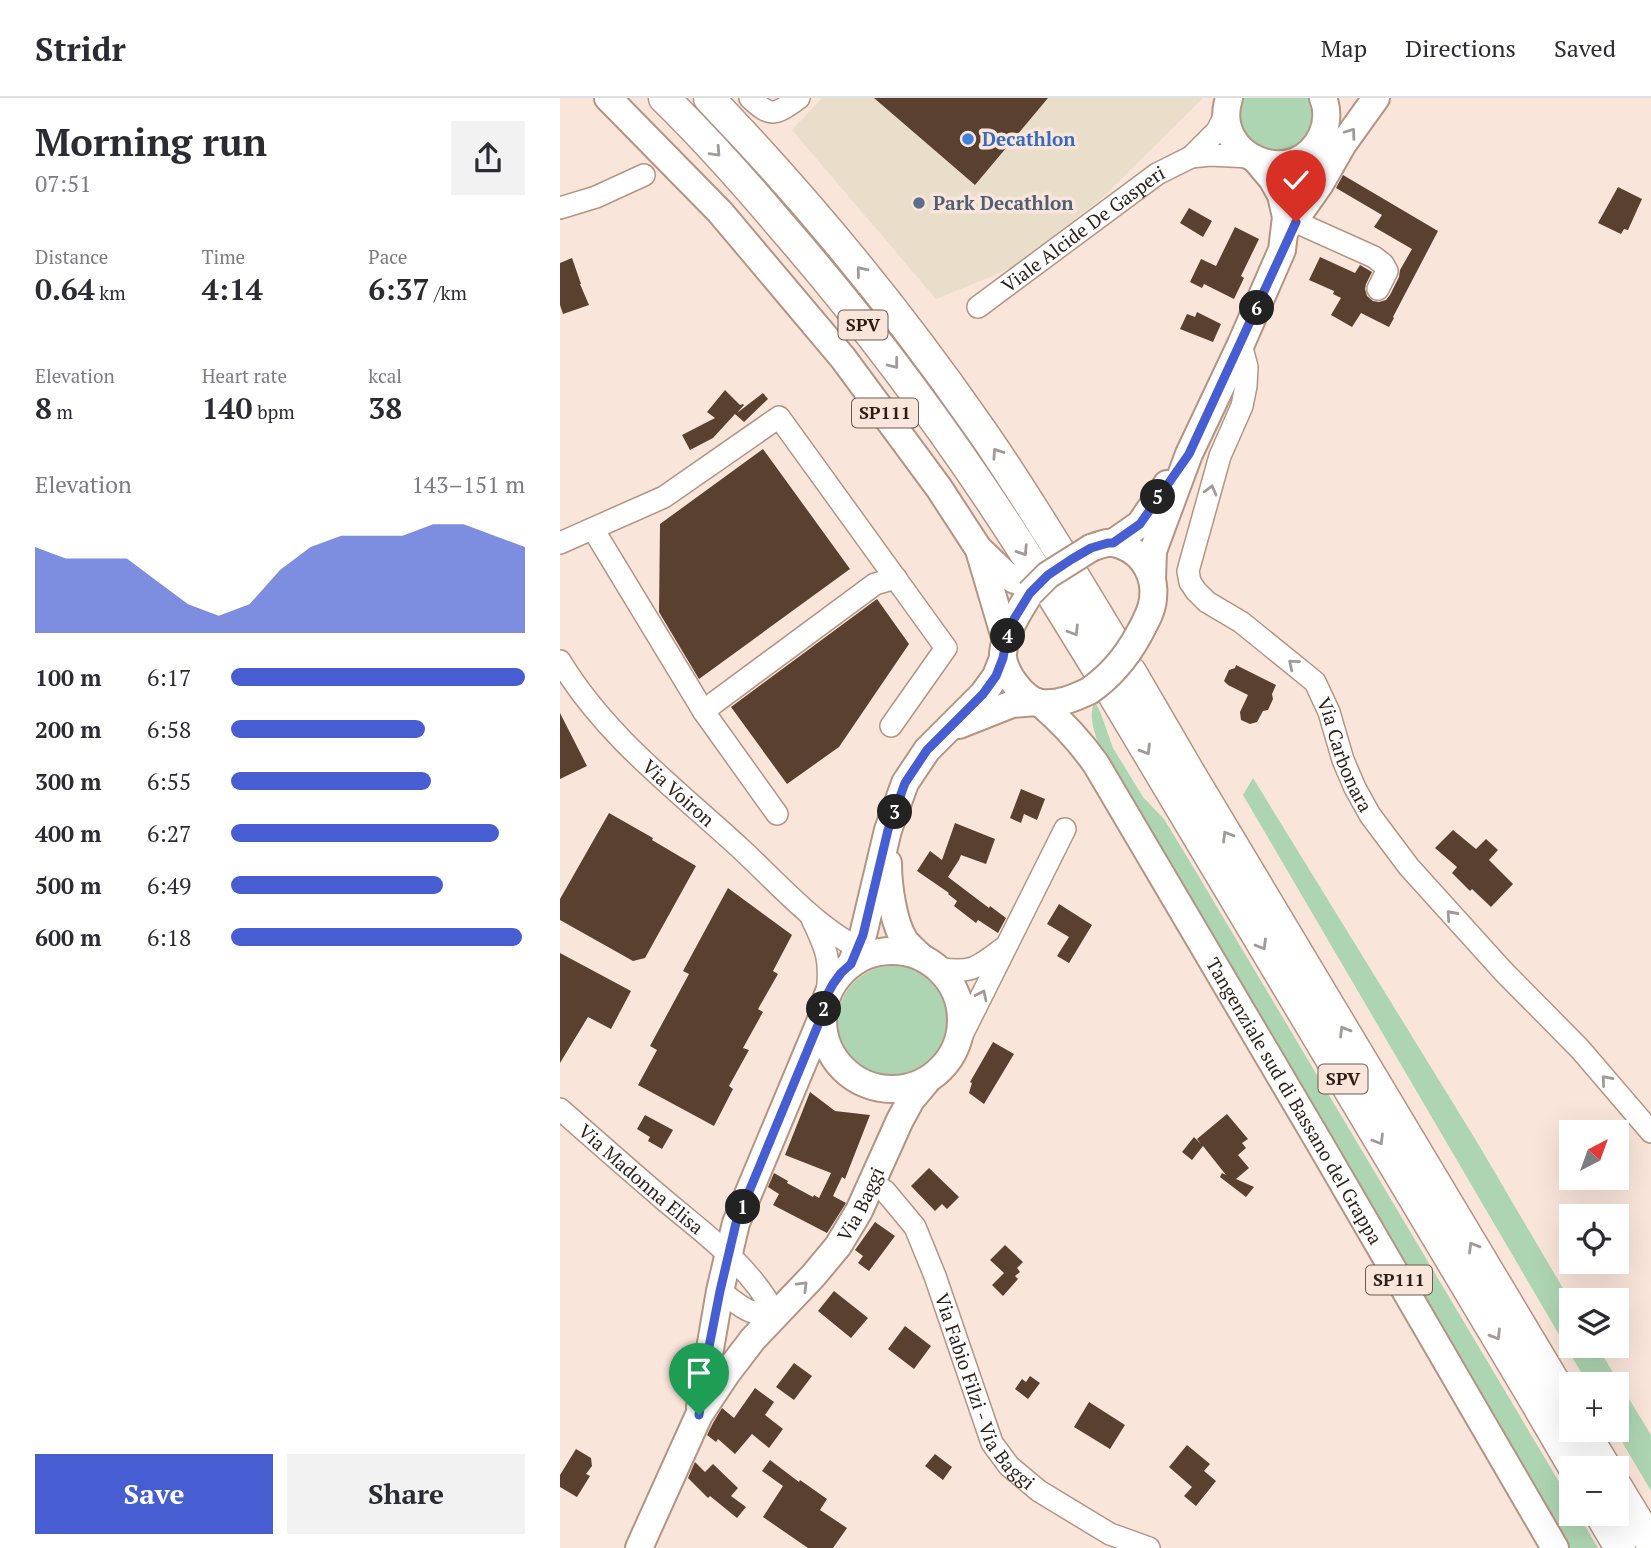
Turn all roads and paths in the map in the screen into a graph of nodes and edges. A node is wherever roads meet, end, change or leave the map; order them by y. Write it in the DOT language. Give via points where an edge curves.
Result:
graph roads {
  1 [pos="608,98"];
  2 [pos="664,98"];
  3 [pos="709,98"];
  4 [pos="750,98"];
  5 [pos="799,98"];
  6 [pos="1376,98"];
  7 [pos="1227,103"];
  8 [pos="1329,105"];
  9 [pos="1313,149"];
  10 [pos="1191,157"];
  11 [pos="1253,159"];
  12 [pos="644,175"];
  13 [pos="560,208"];
  14 [pos="1298,217"];
  15 [pos="1282,250"];
  16 [pos="1378,289"];
  17 [pos="978,307"];
  18 [pos="1241,344"];
  19 [pos="1189,454"];
  20 [pos="593,529"];
  21 [pos="560,543"];
  22 [pos="1102,546"];
  23 [pos="978,548"];
  24 [pos="1046,577"];
  25 [pos="896,578"];
  26 [pos="1152,579"];
  27 [pos="1004,650"];
  28 [pos="560,660"];
  29 [pos="1108,673"];
  30 [pos="1039,702"];
  31 [pos="704,712"];
  32 [pos="891,726"];
  33 [pos="951,728"];
  34 [pos="1097,764"];
  35 [pos="777,814"];
  36 [pos="1065,829"];
  37 [pos="888,830"];
  38 [pos="810,914"];
  39 [pos="868,916"];
  40 [pos="832,932"];
  41 [pos="1006,946"];
  42 [pos="860,955"];
  43 [pos="930,963"];
  44 [pos="825,1004"];
  45 [pos="958,1044"];
  46 [pos="926,1082"];
  47 [pos="560,1109"];
  48 [pos="1651,1132"];
  49 [pos="872,1183"];
  50 [pos="729,1254"];
  51 [pos="720,1291"];
  52 [pos="775,1314"];
  53 [pos="1559,1389"];
  54 [pos="699,1415"];
  55 [pos="1567,1456"];
  56 [pos="1629,1507"];
  57 [pos="1607,1526"];
  58 [pos="1651,1543"];
  59 [pos="639,1548"];
  60 [pos="1149,1548"];
  61 [pos="1555,1548"];
  62 [pos="1619,1548"];
  1 -- 23 [label="main road, Tangenziale sud di Bassano del Grappa / SP111" via="783,284 904,438"];
  2 -- 24 [label="highway, SPV, one-way" via="744,183 854,313"];
  24 -- 3 [label="highway, SPV, one-way" via="976,422 807,206"];
  4 -- 5 [label="street" via="764,111 779,111"];
  14 -- 6 [label="main road, one-way"];
  7 -- 10 [label="street, Viale Alcide De Gasperi" via="1217,131"];
  7 -- 11 [label="main road, Viale Alcide De Gasperi" via="1232,138"];
  8 -- 9 [label="main road" via="1324,130"];
  9 -- 11 [label="main road, Viale Alcide De Gasperi" via="1280,164"];
  9 -- 14 [label="main road"];
  10 -- 11 [label="street, Viale Alcide De Gasperi"];
  10 -- 17 [label="street, Viale Alcide De Gasperi" via="1157,174"];
  11 -- 15 [label="main road" via="1281,195 1286,217"];
  12 -- 13 [label="street"];
  14 -- 15 [label="main road"];
  14 -- 16 [label="street" via="1383,264 1387,271"];
  15 -- 18 [label="main road"];
  18 -- 19 [label="main road"];
  48 -- 18 [label="street, Via Carbonara, one-way" via="1580,1049 1409,867 1370,815 1343,760 1315,682 1241,622 1207,602 1190,582 1188,570 1220,456 1242,406 1247,368"];
  19 -- 22 [label="main road" via="1140,524"];
  19 -- 26 [label="main road" via="1153,551"];
  20 -- 21 [label="street"];
  20 -- 25 [label="street" via="664,497 779,416"];
  20 -- 31 [label="street"];
  22 -- 24 [label="main road, bridge"];
  22 -- 26 [label="main road" via="1125,547 1136,553"];
  23 -- 24 [label="main road, Tangenziale sud di Bassano del Grappa / SP111" via="1014,580"];
  23 -- 27 [label="main road, Tangenziale sud di Bassano del Grappa / SP111"];
  24 -- 27 [label="main road" via="1014,619"];
  24 -- 29 [label="highway, SPV"];
  25 -- 31 [label="street" via="874,584"];
  25 -- 32 [label="street" via="946,648"];
  26 -- 29 [label="main road, Tangenziale sud di Bassano del Grappa / SP111" via="1153,600"];
  27 -- 30 [label="main road, Tangenziale sud di Bassano del Grappa / SP111" via="1007,673 1014,684"];
  27 -- 33 [label="main road, Via Baggi" via="996,676"];
  28 -- 38 [label="street, Via Voiron" via="603,721"];
  29 -- 30 [label="main road" via="1070,700"];
  29 -- 34 [label="main road, Tangenziale sud di Bassano del Grappa / SP111" via="1084,709 1086,738"];
  53 -- 29 [label="highway, SPV, one-way" via="1188,770"];
  29 -- 55 [label="highway, SPV, one-way"];
  30 -- 33 [label="main road, Via Baggi" via="1012,704"];
  30 -- 34 [label="main road, Tangenziale sud di Bassano del Grappa / SP111"];
  31 -- 35 [label="street"];
  33 -- 37 [label="main road, Via Baggi" via="927,750 905,783"];
  34 -- 61 [label="main road, Tangenziale sud di Bassano del Grappa / SP111"];
  36 -- 41 [label="street, Via Baggi"];
  37 -- 39 [label="main road, Via Baggi"];
  37 -- 43 [label="main road, Via Baggi" via="888,885 895,914 904,940"];
  38 -- 40 [label="street, Via Voiron"];
  38 -- 44 [label="street, Via Voiron" via="826,948 830,971"];
  39 -- 40 [label="street" via="858,926"];
  39 -- 42 [label="main road, Via Baggi"];
  40 -- 42 [label="street, Via Voiron"];
  41 -- 43 [label="street, Via Baggi" via="980,966 957,972"];
  45 -- 41 [label="street, Via Baggi, one-way"];
  42 -- 43 [label="main road, Via Baggi" via="906,952"];
  42 -- 44 [label="main road, Via Baggi" via="841,973"];
  43 -- 45 [label="main road, Via Baggi" via="952,984 960,1003"];
  44 -- 46 [label="main road" via="824,1032 830,1050 854,1078 889,1090"];
  44 -- 50 [label="main road, Via Baggi" via="736,1223"];
  45 -- 46 [label="main road, Via Baggi" via="951,1059"];
  46 -- 49 [label="main road, Via Baggi" via="911,1100"];
  47 -- 50 [label="street, Via Madonna Elisa"];
  52 -- 49 [label="main road, Via Baggi, one-way" via="838,1246"];
  49 -- 60 [label="street, Via Fabio Filzi - Via Baggi" via="885,1191 915,1227 992,1443 1009,1466 1039,1491 1110,1534"];
  50 -- 51 [label="main road, Via Baggi"];
  50 -- 52 [label="street, Via Madonna Elisa" via="759,1287"];
  51 -- 52 [label="street" via="759,1315"];
  51 -- 54 [label="main road, Via Baggi"];
  52 -- 54 [label="main road, Via Baggi"];
  54 -- 59 [label="main road, Via Baggi"];
  56 -- 58 [label="highway"];
  57 -- 62 [label="highway"];
}
